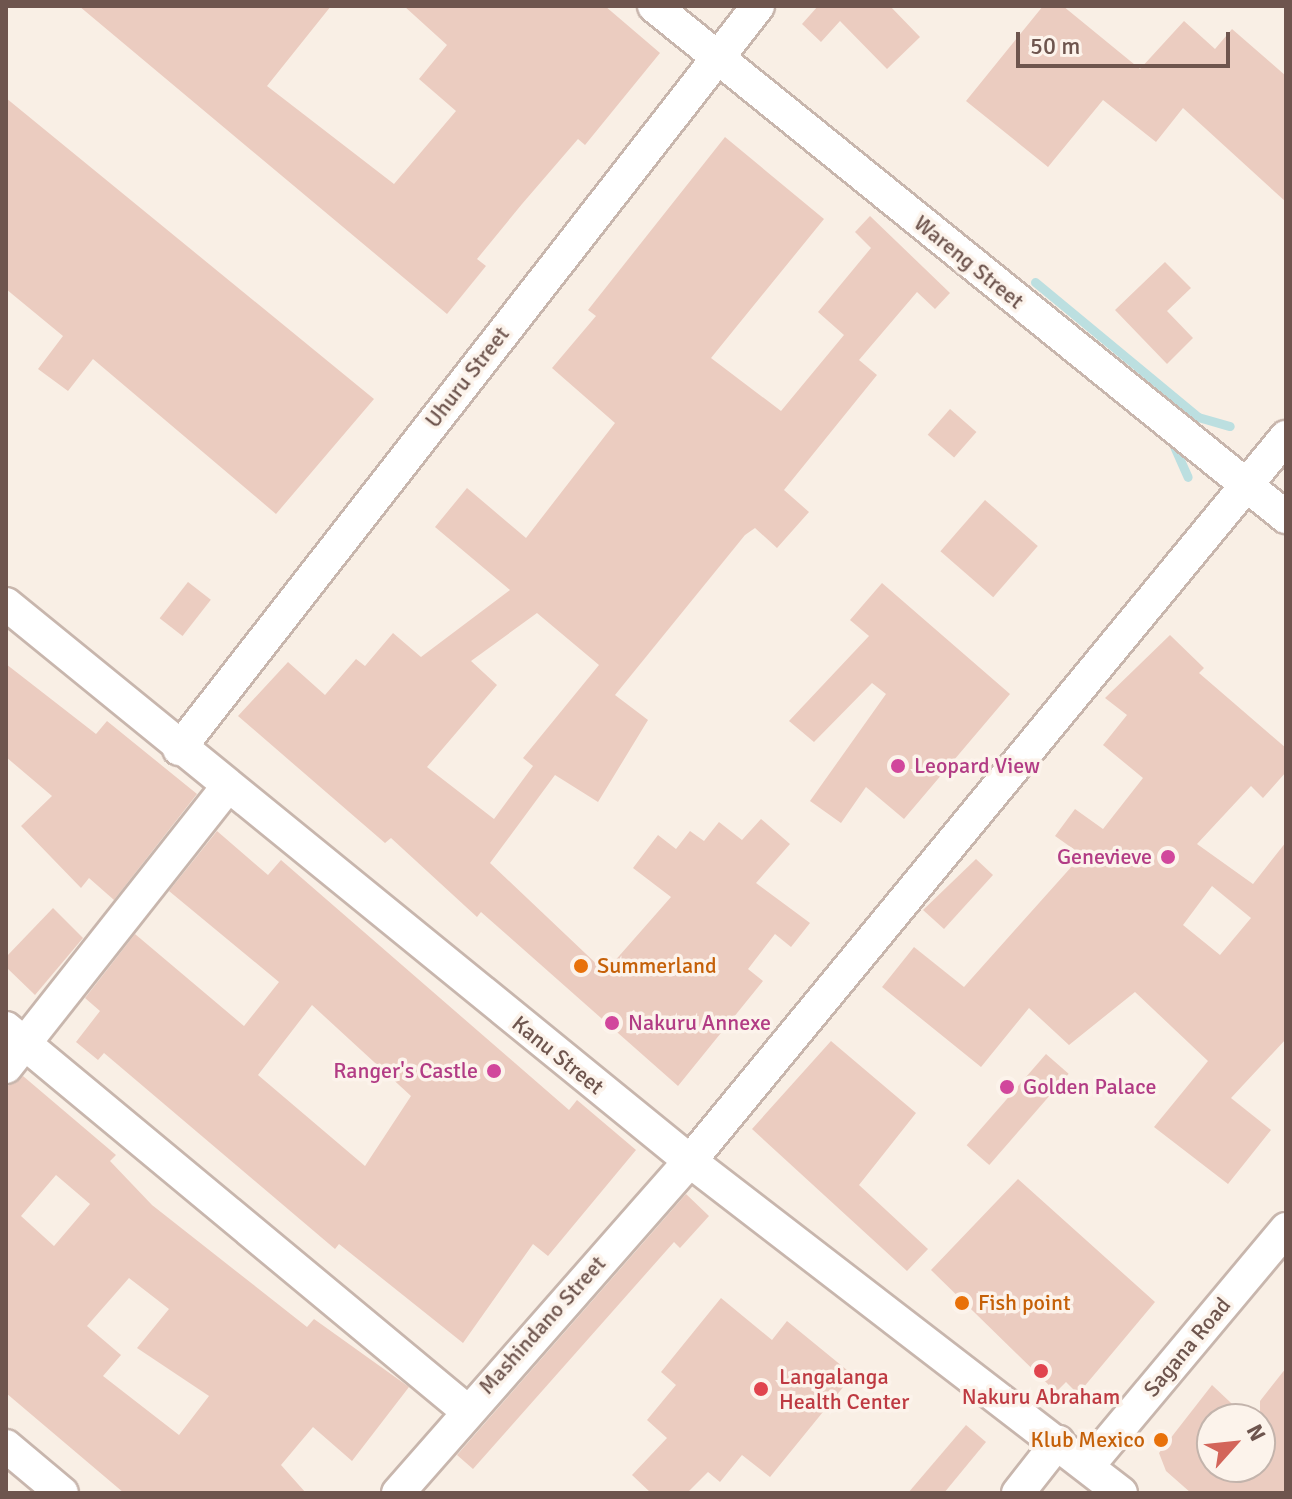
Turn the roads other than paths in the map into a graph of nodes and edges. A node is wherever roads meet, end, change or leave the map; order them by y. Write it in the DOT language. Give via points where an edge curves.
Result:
graph roads {
  1 [pos="654,6"];
  2 [pos="758,6"];
  3 [pos="714,58"];
  4 [pos="1286,437"];
  5 [pos="1248,485"];
  6 [pos="1286,517"];
  7 [pos="8,609"];
  8 [pos="179,749"];
  9 [pos="226,788"];
  10 [pos="13,1046"];
  11 [pos="690,1161"];
  12 [pos="1286,1229"];
  13 [pos="466,1410"];
  14 [pos="1058,1442"];
  15 [pos="6,1446"];
  16 [pos="1088,1466"];
  17 [pos="62,1493"];
  18 [pos="398,1493"];
  19 [pos="1018,1493"];
  20 [pos="1121,1493"];
  1 -- 3 [label="street, Wareng Street"];
  2 -- 3 [label="street, Uhuru Street"];
  3 -- 5 [label="street, Wareng Street"];
  3 -- 8 [label="street, Uhuru Street"];
  4 -- 5 [label="street, Mashindano Street"];
  5 -- 6 [label="street, Wareng Street"];
  5 -- 11 [label="street, Mashindano Street"];
  7 -- 8 [label="street, Kanu Street"];
  8 -- 9 [label="street, Kanu Street"];
  9 -- 10 [label="street"];
  9 -- 11 [label="street, Kanu Street"];
  10 -- 13 [label="street"];
  11 -- 13 [label="street, Mashindano Street"];
  11 -- 14 [label="street, Kanu Street"];
  12 -- 16 [label="street, Sagana Road"];
  13 -- 18 [label="street, Mashindano Street"];
  14 -- 16 [label="street, Kanu Street"];
  14 -- 19 [label="street"];
  15 -- 17 [label="street"];
  16 -- 20 [label="street, Kanu Street"];
}
